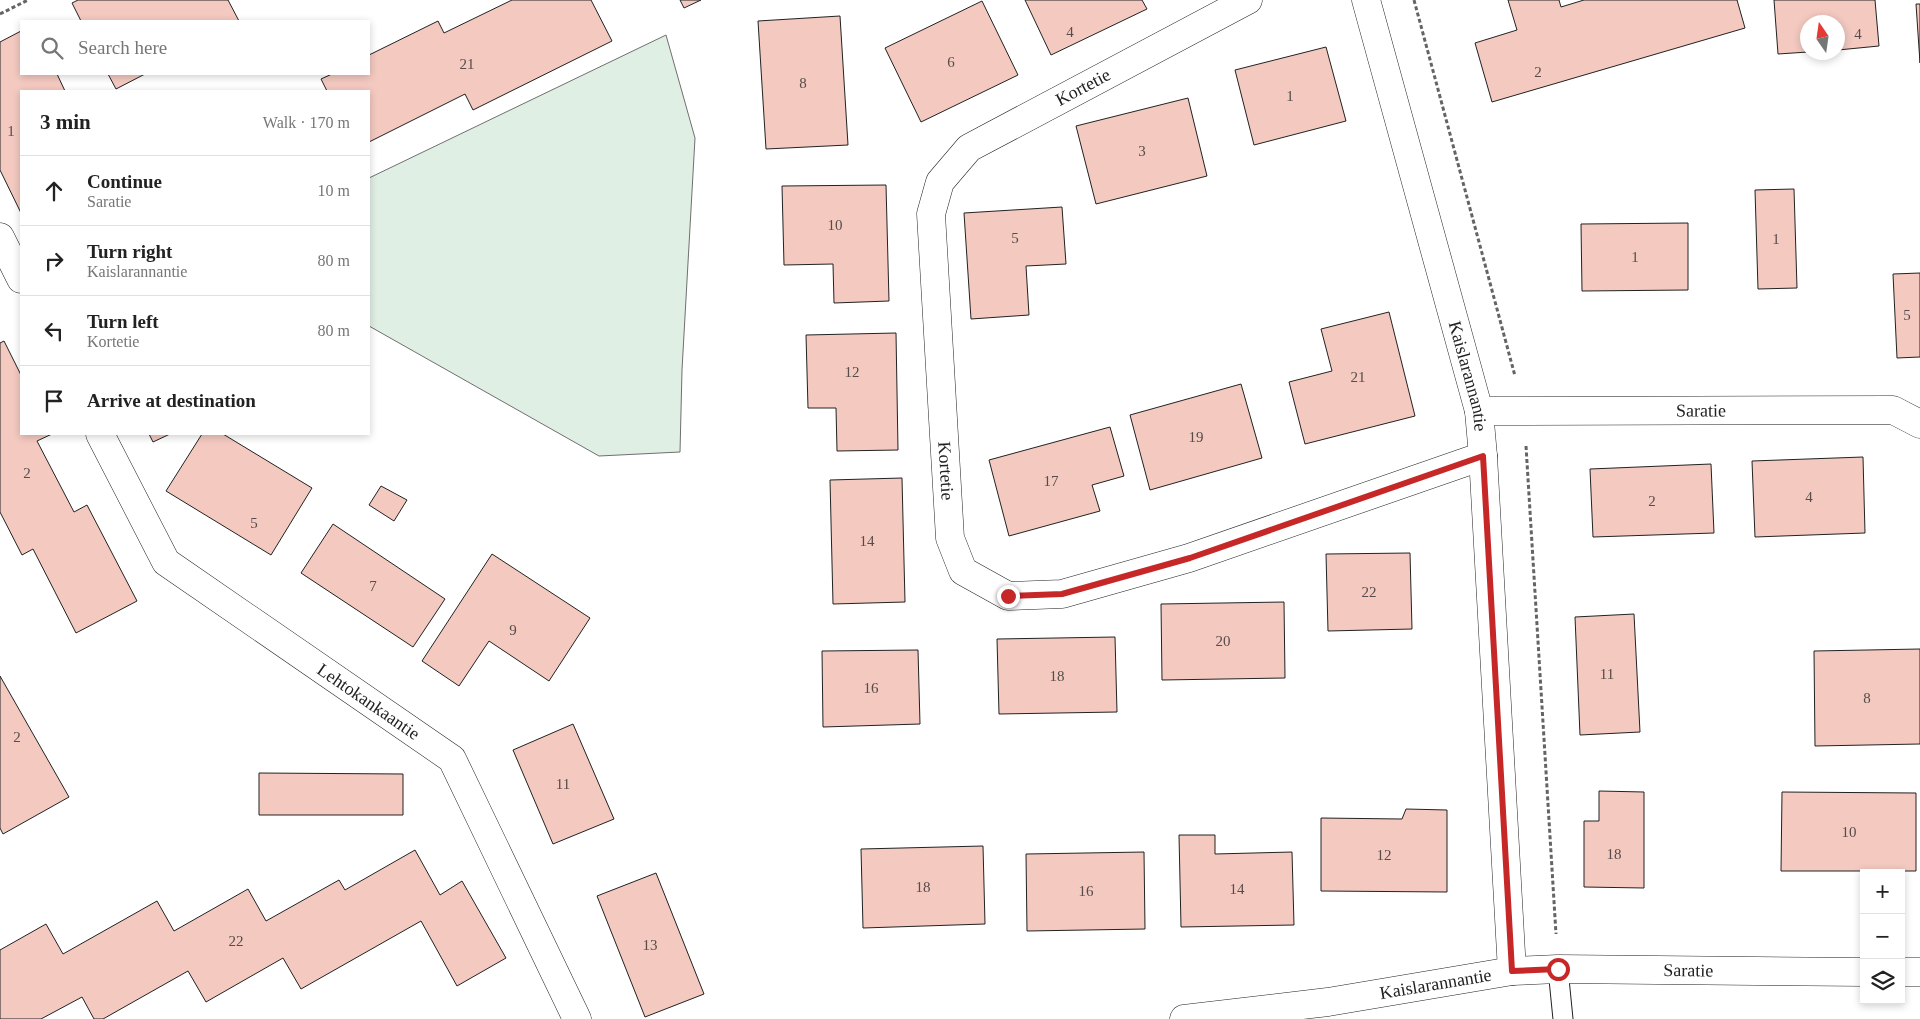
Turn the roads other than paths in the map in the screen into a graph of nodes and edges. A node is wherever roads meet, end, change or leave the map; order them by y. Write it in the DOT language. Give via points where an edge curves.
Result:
graph roads {
  1 [pos="1248,0"];
  2 [pos="1366,0"];
  3 [pos="0,237"];
  4 [pos="20,277"];
  5 [pos="1479,411"];
  6 [pos="1920,424"];
  7 [pos="101,435"];
  8 [pos="1483,456"];
  9 [pos="1558,969"];
  10 [pos="1512,971"];
  11 [pos="1860,972"];
  12 [pos="1905,972"];
  13 [pos="1920,972"];
  14 [pos="577,1019"];
  15 [pos="1184,1019"];
  16 [pos="1563,1019"];
  1 -- 8 [label="street, Kortetie" via="969,148 940,182 931,214 950,538 963,572 1008,596 1062,594 1190,558"];
  2 -- 5 [label="street, Kaislarannantie"];
  3 -- 4 [label="street"];
  5 -- 6 [label="street, Saratie" via="1893,410"];
  5 -- 8 [label="street, Kaislarannantie"];
  7 -- 14 [label="street, Lehtokankaantie" via="166,562 452,759"];
  8 -- 10 [label="street, Kaislarannantie"];
  9 -- 10 [label="street, Saratie"];
  9 -- 11 [label="street, Saratie"];
  9 -- 16 [label="lane"];
  10 -- 15 [label="street, Kaislarannantie" via="1328,1002"];
  12 -- 13 [label="street"];
}
